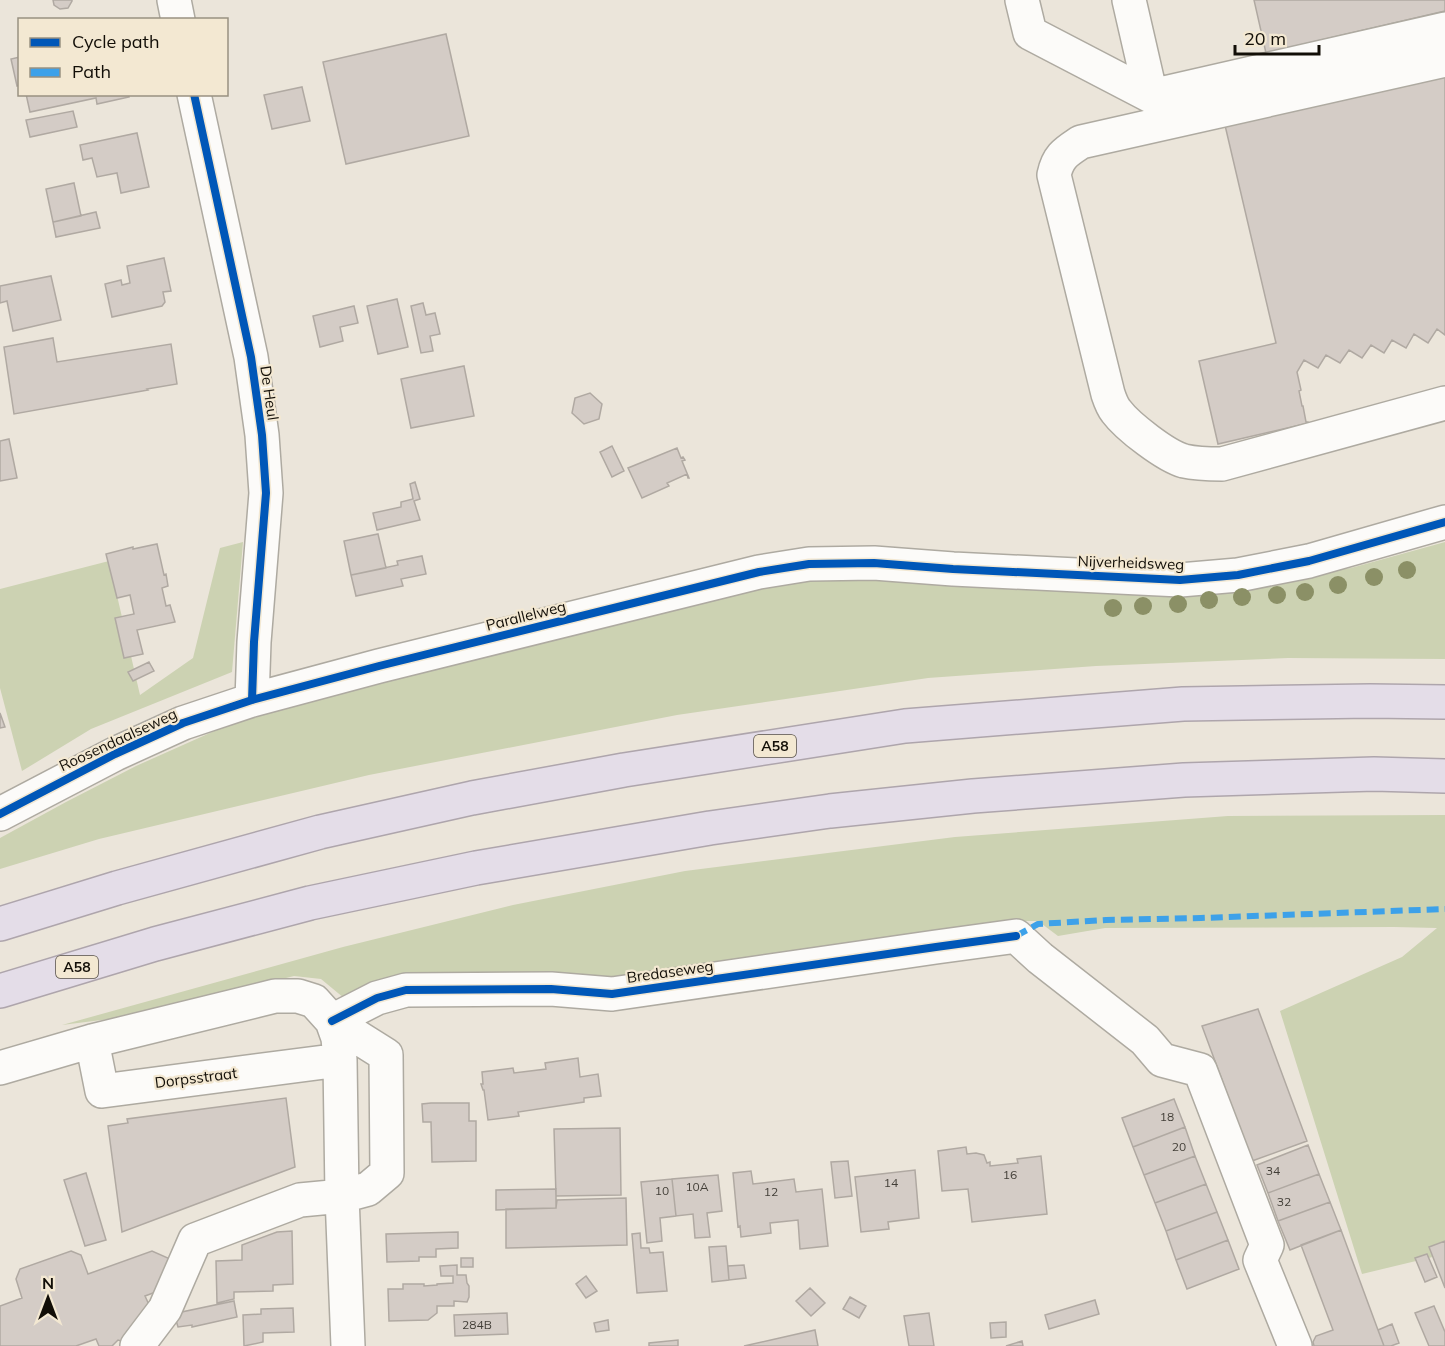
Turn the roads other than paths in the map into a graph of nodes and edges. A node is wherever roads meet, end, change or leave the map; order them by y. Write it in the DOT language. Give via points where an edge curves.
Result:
graph roads {
  1 [pos="174,0"];
  2 [pos="1022,0"];
  3 [pos="1129,0"];
  4 [pos="178,18"];
  5 [pos="1445,29"];
  6 [pos="1445,60"];
  7 [pos="194,96"];
  8 [pos="1152,96"];
  9 [pos="1445,403"];
  10 [pos="1445,522"];
  11 [pos="809,564"];
  12 [pos="252,700"];
  13 [pos="1445,702"];
  14 [pos="1445,776"];
  15 [pos="0,814"];
  16 [pos="0,924"];
  17 [pos="0,991"];
  18 [pos="332,1021"];
  19 [pos="92,1041"];
  20 [pos="340,1060"];
  21 [pos="0,1068"];
  22 [pos="342,1196"];
  23 [pos="137,1346"];
  24 [pos="348,1346"];
  25 [pos="1294,1346"];
  1 -- 4 [label="street"];
  2 -- 8 [label="street" via="1030,33"];
  3 -- 8 [label="street"];
  5 -- 8 [label="street"];
  6 -- 9 [label="street" via="1081,142 1056,163 1054,175 1108,394 1115,410 1152,443 1182,460 1222,464"];
  7 -- 12 [label="street, De Heul" via="251,357 262,435 266,493"];
  10 -- 11 [label="street, Nijverheidsweg" via="1309,561 1180,580 874,563"];
  11 -- 12 [label="street, Parallelweg" via="759,572"];
  12 -- 15 [label="street, Roosendaalseweg" via="183,723"];
  13 -- 16 [label="highway, A58" via="1183,704 905,726 472,798 320,832"];
  14 -- 17 [label="highway, A58" via="1374,774 1184,780 973,795 710,828 476,868 310,903"];
  18 -- 19 [label="street" via="314,1001 275,996"];
  18 -- 20 [label="street"];
  18 -- 22 [label="street" via="386,1055 387,1173 368,1189"];
  18 -- 25 [label="street, Bredaseweg" via="377,998 406,990 551,989 612,994 1016,936 1145,1040 1162,1060 1200,1070 1267,1245 1260,1260"];
  19 -- 20 [label="street, Dorpsstraat" via="102,1091"];
  19 -- 21 [label="street"];
  20 -- 22 [label="street"];
  22 -- 23 [label="street" via="300,1200 195,1240 165,1309"];
  22 -- 24 [label="street"];
}
